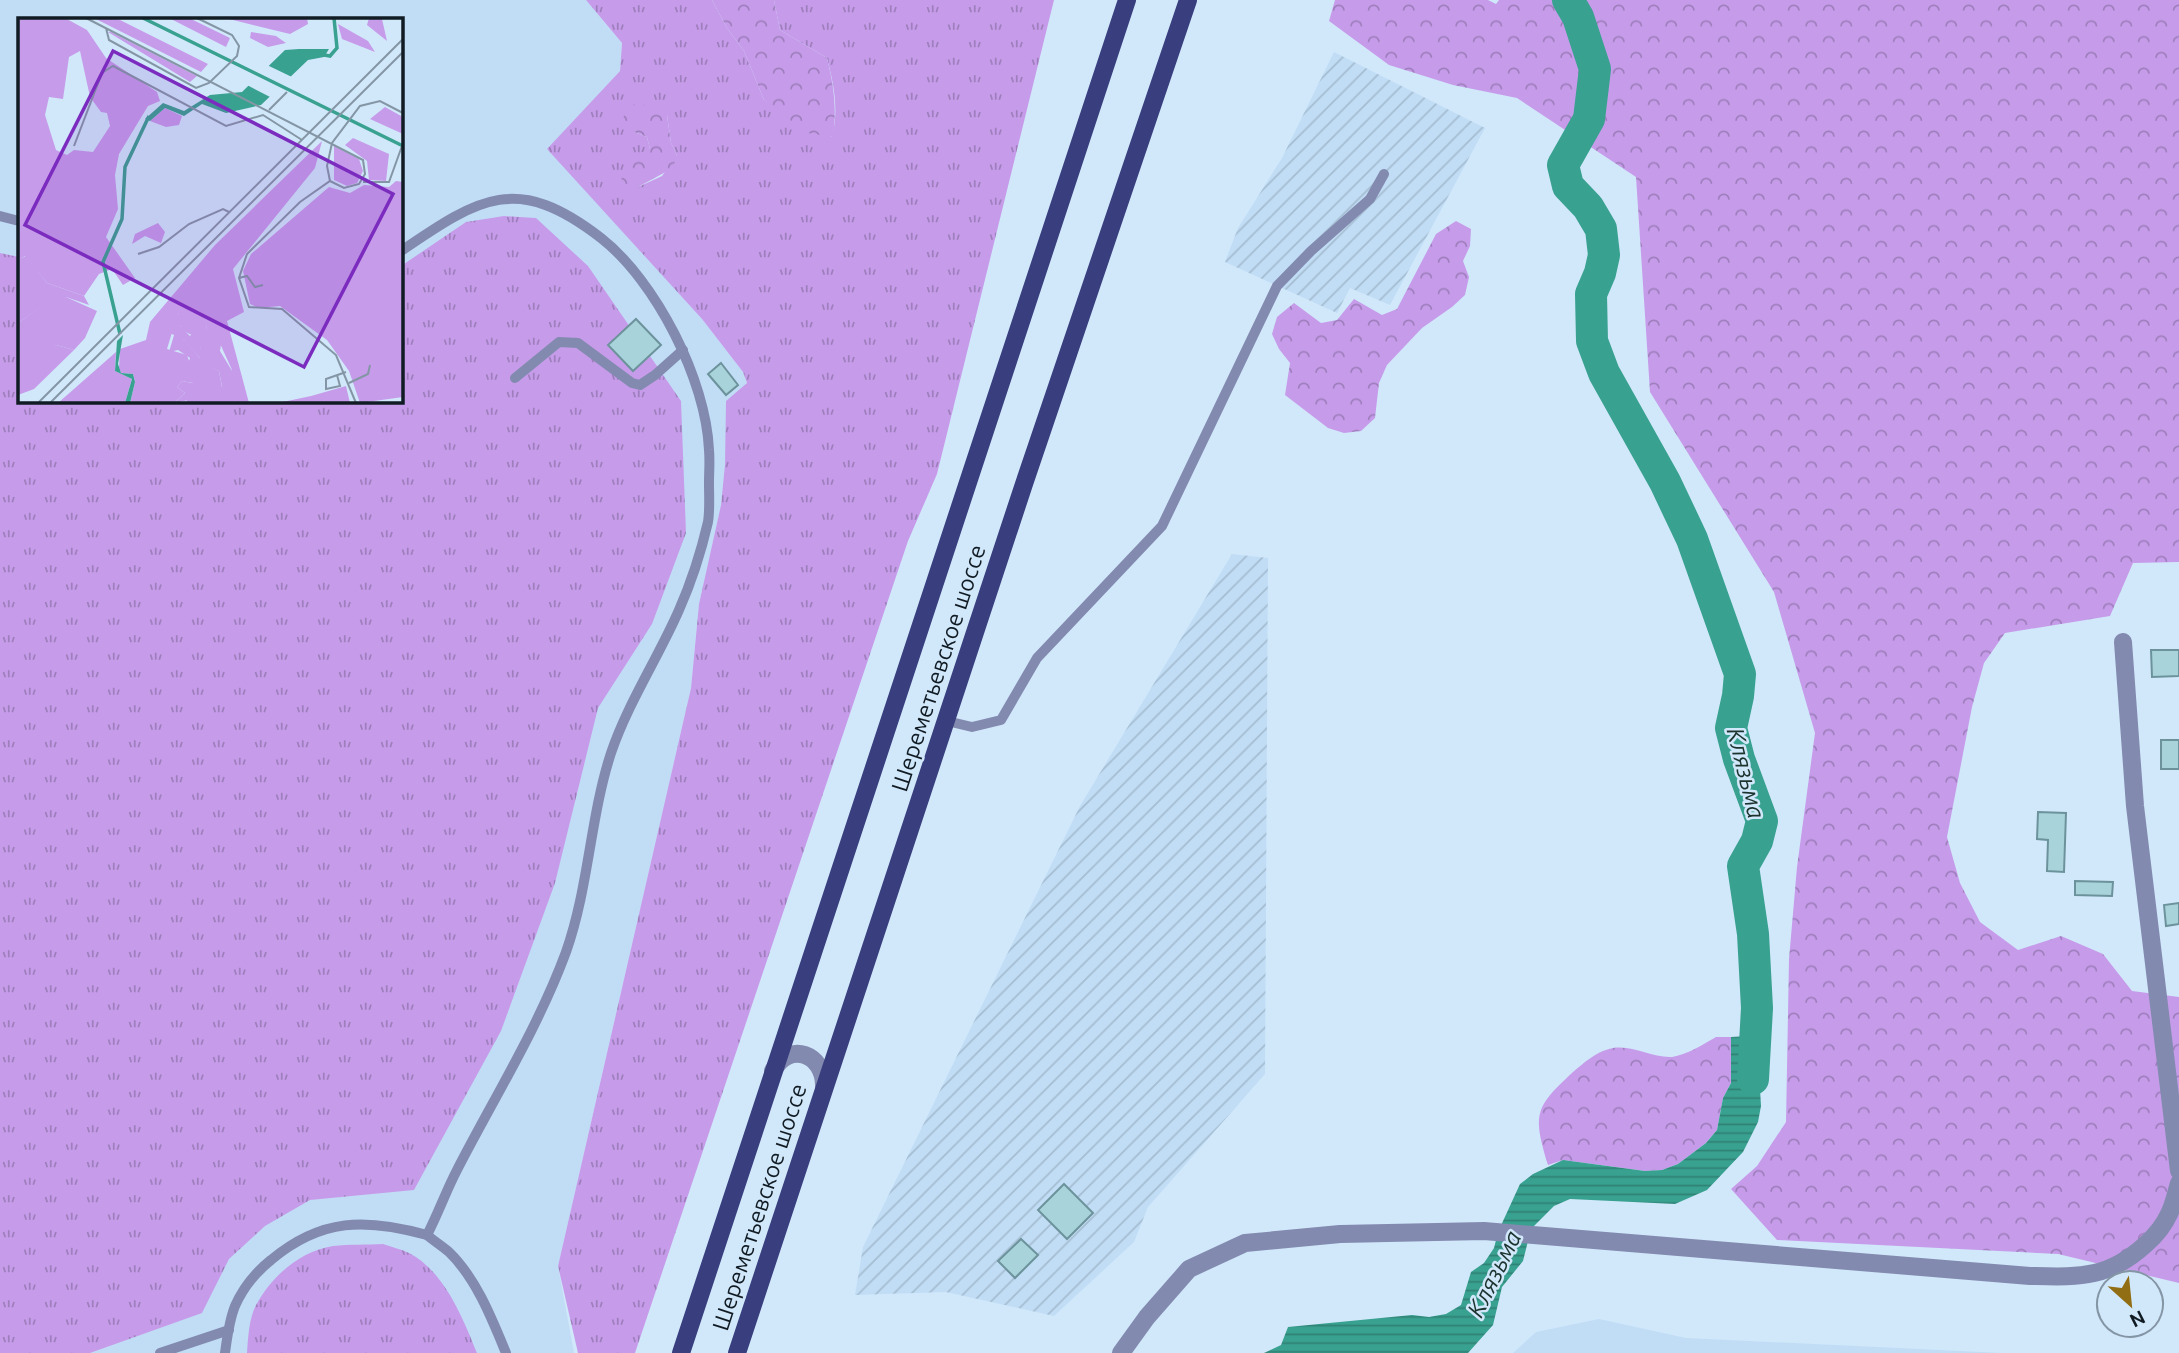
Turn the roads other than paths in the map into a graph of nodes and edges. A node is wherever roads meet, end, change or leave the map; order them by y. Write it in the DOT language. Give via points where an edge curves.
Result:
graph roads {
  1 [pos="1127,0"];
  2 [pos="1188,0"];
  3 [pos="1384,174"];
  4 [pos="0,216"];
  5 [pos="18,221"];
  6 [pos="402,250"];
  7 [pos="683,350"];
  8 [pos="515,378"];
  9 [pos="2123,642"];
  10 [pos="947,721"];
  11 [pos="772,1074"];
  12 [pos="824,1087"];
  13 [pos="2179,1171"];
  14 [pos="2179,1183"];
  15 [pos="427,1235"];
  16 [pos="229,1330"];
  17 [pos="160,1353"];
  18 [pos="225,1353"];
  19 [pos="506,1353"];
  20 [pos="681,1353"];
  21 [pos="737,1353"];
  22 [pos="1121,1353"];
  1 -- 11 [label="main road, Шереметьевское шоссе"];
  2 -- 10 [label="main road, Шереметьевское шоссе"];
  3 -- 10 [label="lane" via="1370,199 1278,286 1162,526 1037,658 1001,720 972,727"];
  4 -- 5 [label="lane"];
  6 -- 7 [label="lane" via="478,205 505,198 532,200 568,215 604,241 635,273"];
  7 -- 8 [label="lane" via="640,385 578,343 559,342"];
  7 -- 15 [label="lane" via="704,414 709,520 679,610 611,752 567,949 543,1009"];
  9 -- 13 [label="street" via="2135,806"];
  10 -- 12 [label="main road, Шереметьевское шоссе"];
  11 -- 12 [label="street" via="786,1056 810,1056 824,1075"];
  11 -- 20 [label="main road, Шереметьевское шоссе"];
  12 -- 21 [label="main road, Шереметьевское шоссе"];
  14 -- 22 [label="street" via="2169,1214 2130,1259 2105,1272 2070,1277 1484,1231 1340,1234 1245,1242 1189,1269"];
  15 -- 16 [label="lane" via="358,1223 314,1232 290,1244 255,1276 235,1306"];
  15 -- 19 [label="lane" via="464,1271"];
  16 -- 17 [label="lane"];
  16 -- 18 [label="lane"];
}
